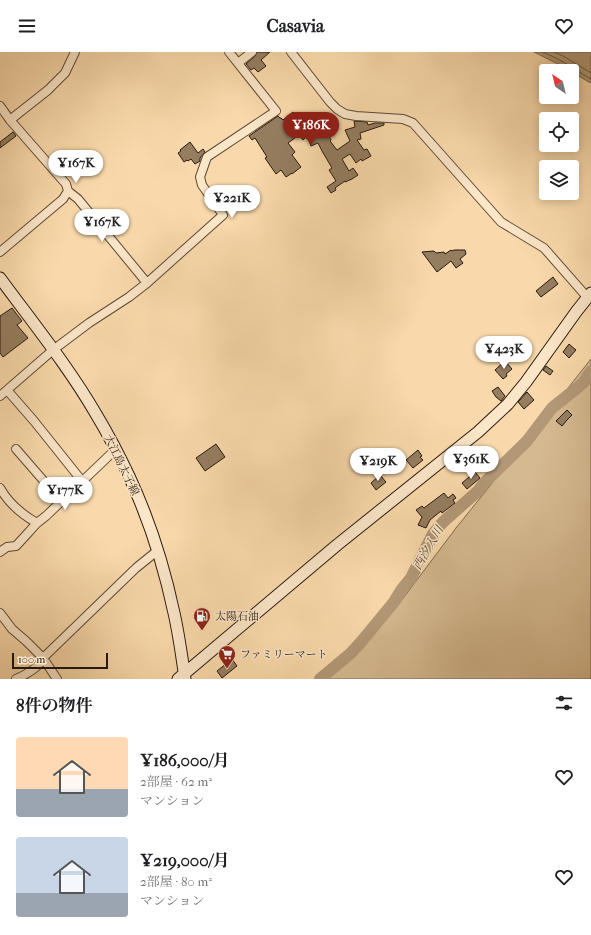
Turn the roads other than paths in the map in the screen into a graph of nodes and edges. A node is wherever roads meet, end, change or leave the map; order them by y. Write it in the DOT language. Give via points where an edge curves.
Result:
graph roads {
  1 [pos="75,52"];
  2 [pos="229,52"];
  3 [pos="252,52"];
  4 [pos="292,52"];
  5 [pos="238,63"];
  6 [pos="0,106"];
  7 [pos="10,120"];
  8 [pos="68,191"];
  9 [pos="0,252"];
  10 [pos="0,278"];
  11 [pos="147,283"];
  12 [pos="589,295"];
  13 [pos="53,350"];
  14 [pos="7,390"];
  15 [pos="0,396"];
  16 [pos="16,449"];
  17 [pos="116,450"];
  18 [pos="82,481"];
  19 [pos="0,488"];
  20 [pos="60,502"];
  21 [pos="37,523"];
  22 [pos="157,551"];
  23 [pos="0,552"];
  24 [pos="0,613"];
  25 [pos="43,658"];
  26 [pos="182,678"];
  27 [pos="16,679"];
  28 [pos="57,679"];
  1 -- 7 [label="street" via="65,73"];
  2 -- 5 [label="street"];
  3 -- 5 [label="street"];
  4 -- 12 [label="street" via="330,102 345,114 403,118 413,123 501,222 544,248"];
  5 -- 11 [label="street" via="276,111 207,157 200,177 202,185 223,215"];
  6 -- 7 [label="street"];
  7 -- 8 [label="street" via="66,184"];
  8 -- 9 [label="street" via="64,199"];
  8 -- 11 [label="street" via="78,199"];
  10 -- 13 [label="street, 大江島太子線"];
  11 -- 13 [label="street"];
  12 -- 26 [label="street" via="508,404 478,432 337,545"];
  13 -- 14 [label="street"];
  13 -- 17 [label="street, 大江島太子線" via="75,381"];
  14 -- 15 [label="street"];
  14 -- 18 [label="street"];
  16 -- 20 [label="street"];
  17 -- 18 [label="street"];
  17 -- 22 [label="street, 大江島太子線" via="132,483"];
  18 -- 20 [label="street"];
  19 -- 21 [label="street" via="5,498 23,515"];
  20 -- 21 [label="street"];
  21 -- 23 [label="street" via="16,546 7,547"];
  22 -- 25 [label="street"];
  22 -- 26 [label="street, 大江島太子線" via="174,614"];
  24 -- 25 [label="street" via="12,629"];
  25 -- 27 [label="street" via="41,663"];
  25 -- 28 [label="street"];
}
